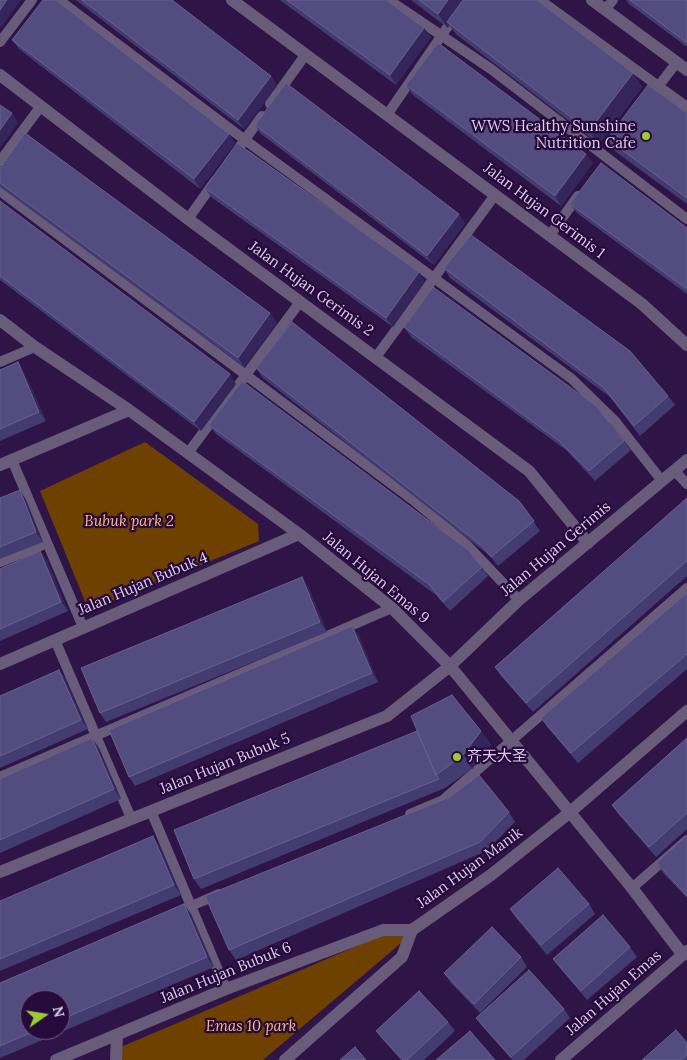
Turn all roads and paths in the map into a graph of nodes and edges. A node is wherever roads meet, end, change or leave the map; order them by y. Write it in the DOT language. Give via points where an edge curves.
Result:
graph roads {
  1 [pos="32,0"];
  2 [pos="59,0"];
  3 [pos="232,0"];
  4 [pos="389,0"];
  5 [pos="466,0"];
  6 [pos="540,0"];
  7 [pos="592,0"];
  8 [pos="609,5"];
  9 [pos="441,35"];
  10 [pos="0,42"];
  11 [pos="306,54"];
  12 [pos="682,66"];
  13 [pos="0,75"];
  14 [pos="659,86"];
  15 [pos="41,106"];
  16 [pos="687,107"];
  17 [pos="641,110"];
  18 [pos="387,115"];
  19 [pos="245,140"];
  20 [pos="234,156"];
  21 [pos="0,161"];
  22 [pos="222,172"];
  23 [pos="583,189"];
  24 [pos="0,191"];
  25 [pos="495,195"];
  26 [pos="188,219"];
  27 [pos="687,219"];
  28 [pos="550,236"];
  29 [pos="434,278"];
  30 [pos="300,302"];
  31 [pos="0,320"];
  32 [pos="687,345"];
  33 [pos="35,347"];
  34 [pos="376,357"];
  35 [pos="0,362"];
  36 [pos="245,374"];
  37 [pos="129,410"];
  38 [pos="188,453"];
  39 [pos="687,460"];
  40 [pos="6,463"];
  41 [pos="675,471"];
  42 [pos="662,481"];
  43 [pos="687,484"];
  44 [pos="299,534"];
  45 [pos="47,543"];
  46 [pos="588,543"];
  47 [pos="0,562"];
  48 [pos="687,588"];
  49 [pos="519,600"];
  50 [pos="392,608"];
  51 [pos="84,627"];
  52 [pos="55,640"];
  53 [pos="0,664"];
  54 [pos="450,666"];
  55 [pos="687,711"];
  56 [pos="97,735"];
  57 [pos="511,741"];
  58 [pos="0,777"];
  59 [pos="151,811"];
  60 [pos="569,813"];
  61 [pos="131,818"];
  62 [pos="398,819"];
  63 [pos="687,840"];
  64 [pos="0,872"];
  65 [pos="632,888"];
  66 [pos="227,891"];
  67 [pos="191,906"];
  68 [pos="164,918"];
  69 [pos="412,930"];
  70 [pos="685,953"];
  71 [pos="226,989"];
  72 [pos="117,1035"];
  73 [pos="56,1060"];
  74 [pos="116,1060"];
  75 [pos="285,1060"];
  76 [pos="561,1060"];
  1 -- 10 [label="lane"];
  2 -- 19 [label="lane"];
  3 -- 11 [label="street, Jalan Hujan Gerimis 1"];
  4 -- 9 [label="lane"];
  5 -- 9 [label="lane"];
  6 -- 14 [label="lane"];
  7 -- 8 [label="street"];
  8 -- 12 [label="street"];
  9 -- 18 [label="lane"];
  9 -- 27 [label="lane" via="491,69"];
  11 -- 18 [label="street, Jalan Hujan Gerimis 1"];
  11 -- 19 [label="lane"];
  12 -- 14 [label="lane"];
  13 -- 15 [label="street, Jalan Hujan Gerimis 2"];
  14 -- 16 [label="lane"];
  14 -- 17 [label="lane"];
  15 -- 21 [label="lane"];
  15 -- 26 [label="street, Jalan Hujan Gerimis 2"];
  18 -- 25 [label="street, Jalan Hujan Gerimis 1"];
  19 -- 20 [label="lane"];
  19 -- 29 [label="lane"];
  22 -- 26 [label="lane"];
  23 -- 28 [label="lane"];
  24 -- 36 [label="lane"];
  25 -- 28 [label="street, Jalan Hujan Gerimis 1"];
  25 -- 29 [label="lane"];
  26 -- 30 [label="street, Jalan Hujan Gerimis 2"];
  28 -- 32 [label="street, Jalan Hujan Gerimis 1" via="642,304"];
  29 -- 34 [label="lane"];
  29 -- 42 [label="lane" via="572,379 615,420"];
  30 -- 34 [label="street, Jalan Hujan Gerimis 2"];
  30 -- 36 [label="lane"];
  31 -- 33 [label="street, Jalan Hujan Emas 9"];
  33 -- 35 [label="lane"];
  33 -- 37 [label="street, Jalan Hujan Emas 9"];
  34 -- 46 [label="street, Jalan Hujan Gerimis 2" via="528,471"];
  36 -- 38 [label="lane"];
  36 -- 49 [label="lane" via="413,500 459,538"];
  37 -- 38 [label="street, Jalan Hujan Emas 9"];
  37 -- 40 [label="street"];
  38 -- 44 [label="street, Jalan Hujan Emas 9"];
  39 -- 41 [label="street, Jalan Hujan Gerimis"];
  40 -- 45 [label="lane"];
  41 -- 42 [label="street, Jalan Hujan Gerimis"];
  41 -- 43 [label="lane"];
  42 -- 46 [label="street, Jalan Hujan Gerimis"];
  44 -- 50 [label="street, Jalan Hujan Emas 9"];
  44 -- 51 [label="street, Jalan Hujan Bubuk 4"];
  45 -- 47 [label="lane"];
  45 -- 51 [label="lane"];
  46 -- 49 [label="street, Jalan Hujan Gerimis"];
  48 -- 57 [label="lane"];
  49 -- 54 [label="street, Jalan Hujan Gerimis"];
  50 -- 54 [label="street, Jalan Hujan Emas 9"];
  50 -- 56 [label="lane"];
  51 -- 52 [label="street, Jalan Hujan Bubuk 4"];
  52 -- 53 [label="street, Jalan Hujan Bubuk 4"];
  52 -- 56 [label="lane"];
  54 -- 57 [label="street, Jalan Hujan Emas 9"];
  54 -- 59 [label="street, Jalan Hujan Bubuk 5" via="387,716"];
  55 -- 60 [label="street, Jalan Hujan Manik"];
  56 -- 58 [label="lane"];
  56 -- 61 [label="lane"];
  57 -- 60 [label="street, Jalan Hujan Emas 9"];
  57 -- 62 [label="lane" via="443,800"];
  59 -- 61 [label="street, Jalan Hujan Bubuk 5"];
  59 -- 67 [label="lane"];
  60 -- 65 [label="street, Jalan Hujan Emas 9"];
  60 -- 69 [label="street, Jalan Hujan Manik" via="491,875"];
  61 -- 64 [label="street, Jalan Hujan Bubuk 5"];
  63 -- 65 [label="lane"];
  65 -- 70 [label="street, Jalan Hujan Emas 9"];
  66 -- 67 [label="lane"];
  67 -- 68 [label="lane"];
  67 -- 71 [label="lane"];
  69 -- 71 [label="street, Jalan Hujan Bubuk 6" via="383,930"];
  69 -- 75 [label="street, Jalan Hujan Manik" via="402,957"];
  70 -- 76 [label="street, Jalan Hujan Emas"];
  71 -- 72 [label="street, Jalan Hujan Bubuk 6"];
  72 -- 73 [label="street, Jalan Hujan Bubuk 6"];
  72 -- 74 [label="street"];
}
